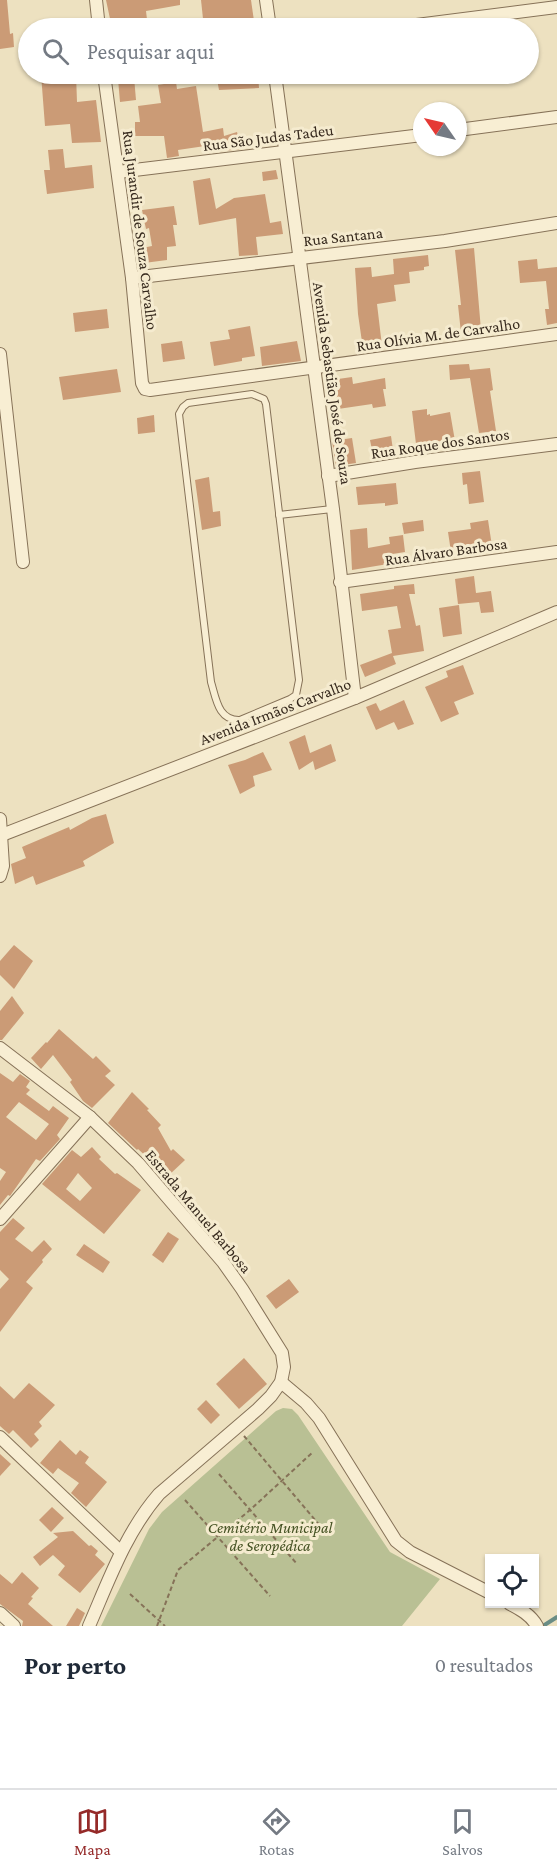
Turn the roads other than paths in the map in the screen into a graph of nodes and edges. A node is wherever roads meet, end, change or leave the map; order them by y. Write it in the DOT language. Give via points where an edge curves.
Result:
graph roads {
  1 [pos="96,0"];
  2 [pos="266,0"];
  3 [pos="557,7"];
  4 [pos="98,18"];
  5 [pos="269,18"];
  6 [pos="471,18"];
  7 [pos="105,84"];
  8 [pos="277,84"];
  9 [pos="557,117"];
  10 [pos="467,129"];
  11 [pos="413,136"];
  12 [pos="286,152"];
  13 [pos="118,172"];
  14 [pos="557,224"];
  15 [pos="300,257"];
  16 [pos="132,279"];
  17 [pos="557,334"];
  18 [pos="0,354"];
  19 [pos="313,367"];
  20 [pos="1,368"];
  21 [pos="145,389"];
  22 [pos="557,444"];
  23 [pos="5,455"];
  24 [pos="328,476"];
  25 [pos="333,509"];
  26 [pos="279,515"];
  27 [pos="557,552"];
  28 [pos="23,562"];
  29 [pos="340,582"];
  30 [pos="557,612"];
  31 [pos="355,698"];
  32 [pos="0,819"];
  33 [pos="2,835"];
  34 [pos="0,876"];
  35 [pos="0,1048"];
  36 [pos="90,1118"];
  37 [pos="0,1219"];
  38 [pos="280,1382"];
  39 [pos="0,1437"];
  40 [pos="121,1552"];
  41 [pos="485,1591"];
  42 [pos="518,1608"];
  43 [pos="0,1613"];
  44 [pos="14,1626"];
  45 [pos="89,1626"];
  46 [pos="537,1626"];
  1 -- 4 [label="street"];
  2 -- 5 [label="street"];
  3 -- 6 [label="street"];
  7 -- 13 [label="street, Rua Jurandir de Souza Carvalho"];
  8 -- 12 [label="street, Avenida Sebastião José de Souza"];
  9 -- 10 [label="street"];
  11 -- 12 [label="street, Rua São Judas Tadeu"];
  12 -- 13 [label="street, Rua São Judas Tadeu"];
  12 -- 15 [label="street, Avenida Sebastião José de Souza"];
  13 -- 16 [label="street, Rua Jurandir de Souza Carvalho"];
  14 -- 15 [label="street, Rua Santana"];
  15 -- 16 [label="street, Rua Santana"];
  15 -- 19 [label="street, Avenida Sebastião José de Souza"];
  16 -- 21 [label="street, Rua Jurandir de Souza Carvalho"];
  17 -- 19 [label="street, Rua Olívia M. de Carvalho"];
  18 -- 20 [label="street"];
  19 -- 21 [label="street, Rua Olívia M. de Carvalho"];
  19 -- 24 [label="street, Avenida Sebastião José de Souza"];
  20 -- 23 [label="street"];
  22 -- 24 [label="street, Rua Roque dos Santos"];
  23 -- 28 [label="street"];
  24 -- 25 [label="street, Avenida Sebastião José de Souza"];
  25 -- 26 [label="lane"];
  25 -- 29 [label="street, Avenida Sebastião José de Souza"];
  26 -- 26 [label="lane" via="264,399 252,394 188,403 183,407 179,414 211,682 220,710 234,720 290,699 298,690"];
  27 -- 29 [label="street, Rua Álvaro Barbosa"];
  29 -- 31 [label="street, Avenida Sebastião José de Souza"];
  30 -- 31 [label="street, Avenida Irmãos Carvalho"];
  31 -- 33 [label="street, Avenida Irmãos Carvalho"];
  32 -- 33 [label="street"];
  33 -- 34 [label="street"];
  35 -- 36 [label="street, Estrada Manuel Barbosa"];
  36 -- 37 [label="street"];
  36 -- 38 [label="street, Estrada Manuel Barbosa" via="138,1164 223,1262 282,1353"];
  38 -- 40 [label="street" via="271,1396 159,1494"];
  38 -- 41 [label="street" via="319,1418 396,1541"];
  39 -- 40 [label="street"];
  40 -- 45 [label="street"];
  42 -- 46 [label="street"];
  43 -- 44 [label="street"];
}
